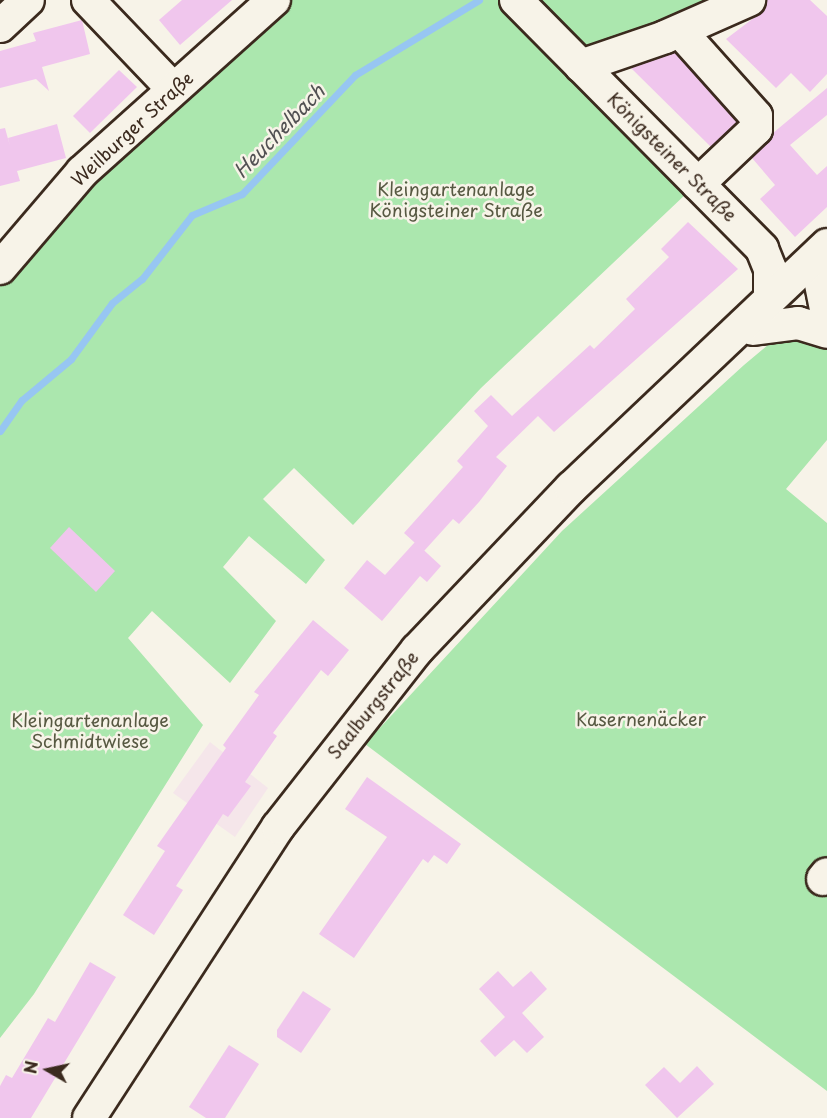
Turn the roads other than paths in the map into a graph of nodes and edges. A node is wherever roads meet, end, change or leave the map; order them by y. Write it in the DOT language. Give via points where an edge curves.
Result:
graph roads {
  1 [pos="28,0"];
  2 [pos="88,0"];
  3 [pos="274,0"];
  4 [pos="516,0"];
  5 [pos="748,0"];
  6 [pos="0,26"];
  7 [pos="680,31"];
  8 [pos="581,66"];
  9 [pos="173,89"];
  10 [pos="698,184"];
  11 [pos="762,249"];
  12 [pos="822,259"];
  13 [pos="0,268"];
  14 [pos="770,297"];
  15 [pos="827,314"];
  16 [pos="753,329"];
  17 [pos="827,332"];
  18 [pos="724,348"];
  19 [pos="89,1118"];
  1 -- 6 [label="street"];
  2 -- 9 [label="street"];
  3 -- 9 [label="street, Weilburger Straße"];
  4 -- 8 [label="street, Königsteiner Straße"];
  5 -- 7 [label="street"];
  7 -- 8 [label="street"];
  7 -- 10 [label="street" via="756,116 756,129"];
  8 -- 10 [label="street, Königsteiner Straße"];
  9 -- 13 [label="street, Weilburger Straße" via="82,172"];
  10 -- 11 [label="street, Königsteiner Straße"];
  11 -- 12 [label="street"];
  11 -- 14 [label="street, Königsteiner Straße" via="771,269"];
  12 -- 14 [label="street, Saalburgstraße"];
  12 -- 15 [label="street"];
  12 -- 16 [label="street, Saalburgstraße"];
  14 -- 18 [label="street, Saalburgstraße"];
  16 -- 17 [label="street" via="798,323"];
  16 -- 18 [label="street, Saalburgstraße"];
  18 -- 19 [label="street, Saalburgstraße" via="532,526 374,702 278,827"];
}
